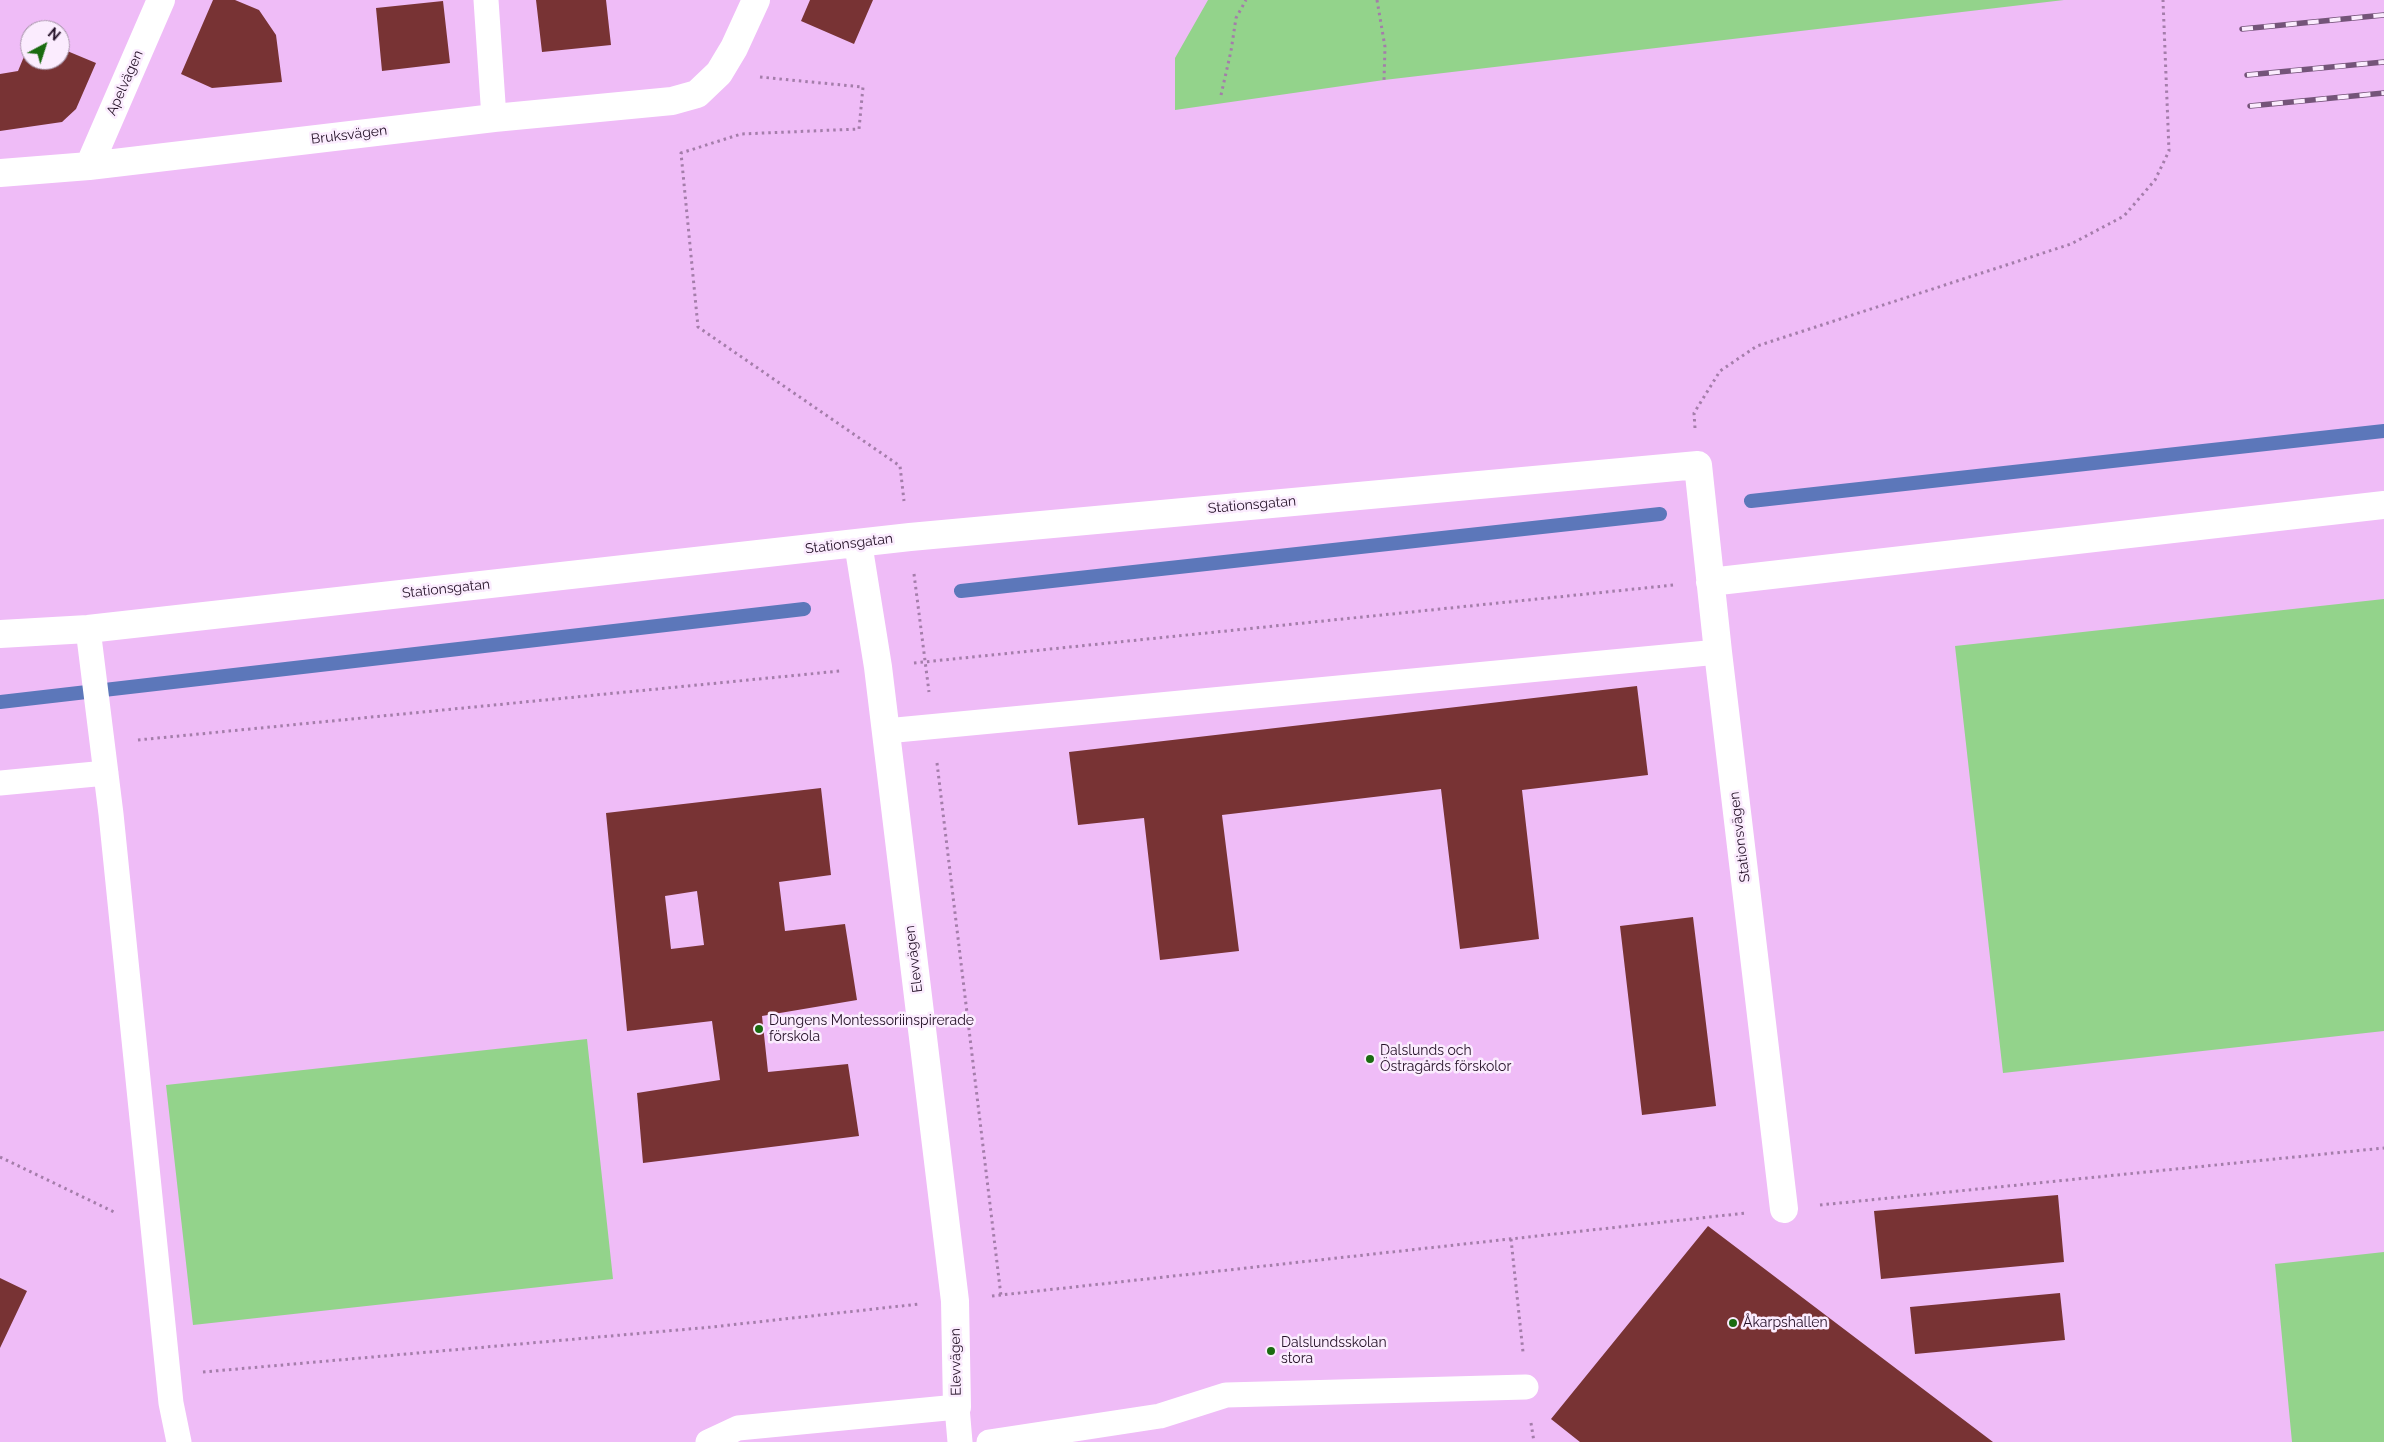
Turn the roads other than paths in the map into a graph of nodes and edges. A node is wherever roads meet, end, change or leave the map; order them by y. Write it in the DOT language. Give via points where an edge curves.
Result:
graph roads {
  1 [pos="161,0"];
  2 [pos="486,0"];
  3 [pos="756,0"];
  4 [pos="494,118"];
  5 [pos="89,166"];
  6 [pos="0,173"];
  7 [pos="1698,465"];
  8 [pos="2384,505"];
  9 [pos="858,543"];
  10 [pos="1710,582"];
  11 [pos="88,629"];
  12 [pos="0,634"];
  13 [pos="1718,652"];
  14 [pos="886,731"];
  15 [pos="106,773"];
  16 [pos="0,783"];
  17 [pos="1784,1209"];
  18 [pos="1526,1387"];
  19 [pos="957,1407"];
  20 [pos="179,1442"];
  21 [pos="708,1442"];
  22 [pos="960,1442"];
  23 [pos="989,1442"];
  1 -- 5 [label="street, Apelvägen"];
  2 -- 4 [label="lane"];
  3 -- 4 [label="street, Bruksvägen" via="719,73 697,94 672,101"];
  4 -- 5 [label="street, Bruksvägen"];
  5 -- 6 [label="street, Bruksvägen"];
  7 -- 9 [label="street, Stationsgatan"];
  7 -- 10 [label="street, Stationsvägen"];
  8 -- 10 [label="street"];
  9 -- 11 [label="street, Stationsgatan"];
  9 -- 14 [label="street, Elevvägen"];
  10 -- 13 [label="street, Stationsvägen"];
  11 -- 12 [label="street, Stationsgatan"];
  11 -- 15 [label="lane"];
  13 -- 14 [label="lane"];
  13 -- 17 [label="street, Stationsvägen"];
  14 -- 19 [label="street, Elevvägen" via="955,1300"];
  15 -- 16 [label="lane"];
  15 -- 20 [label="lane" via="171,1403"];
  18 -- 23 [label="lane" via="1226,1395 1160,1416"];
  19 -- 21 [label="lane" via="738,1428"];
  19 -- 22 [label="lane"];
}
